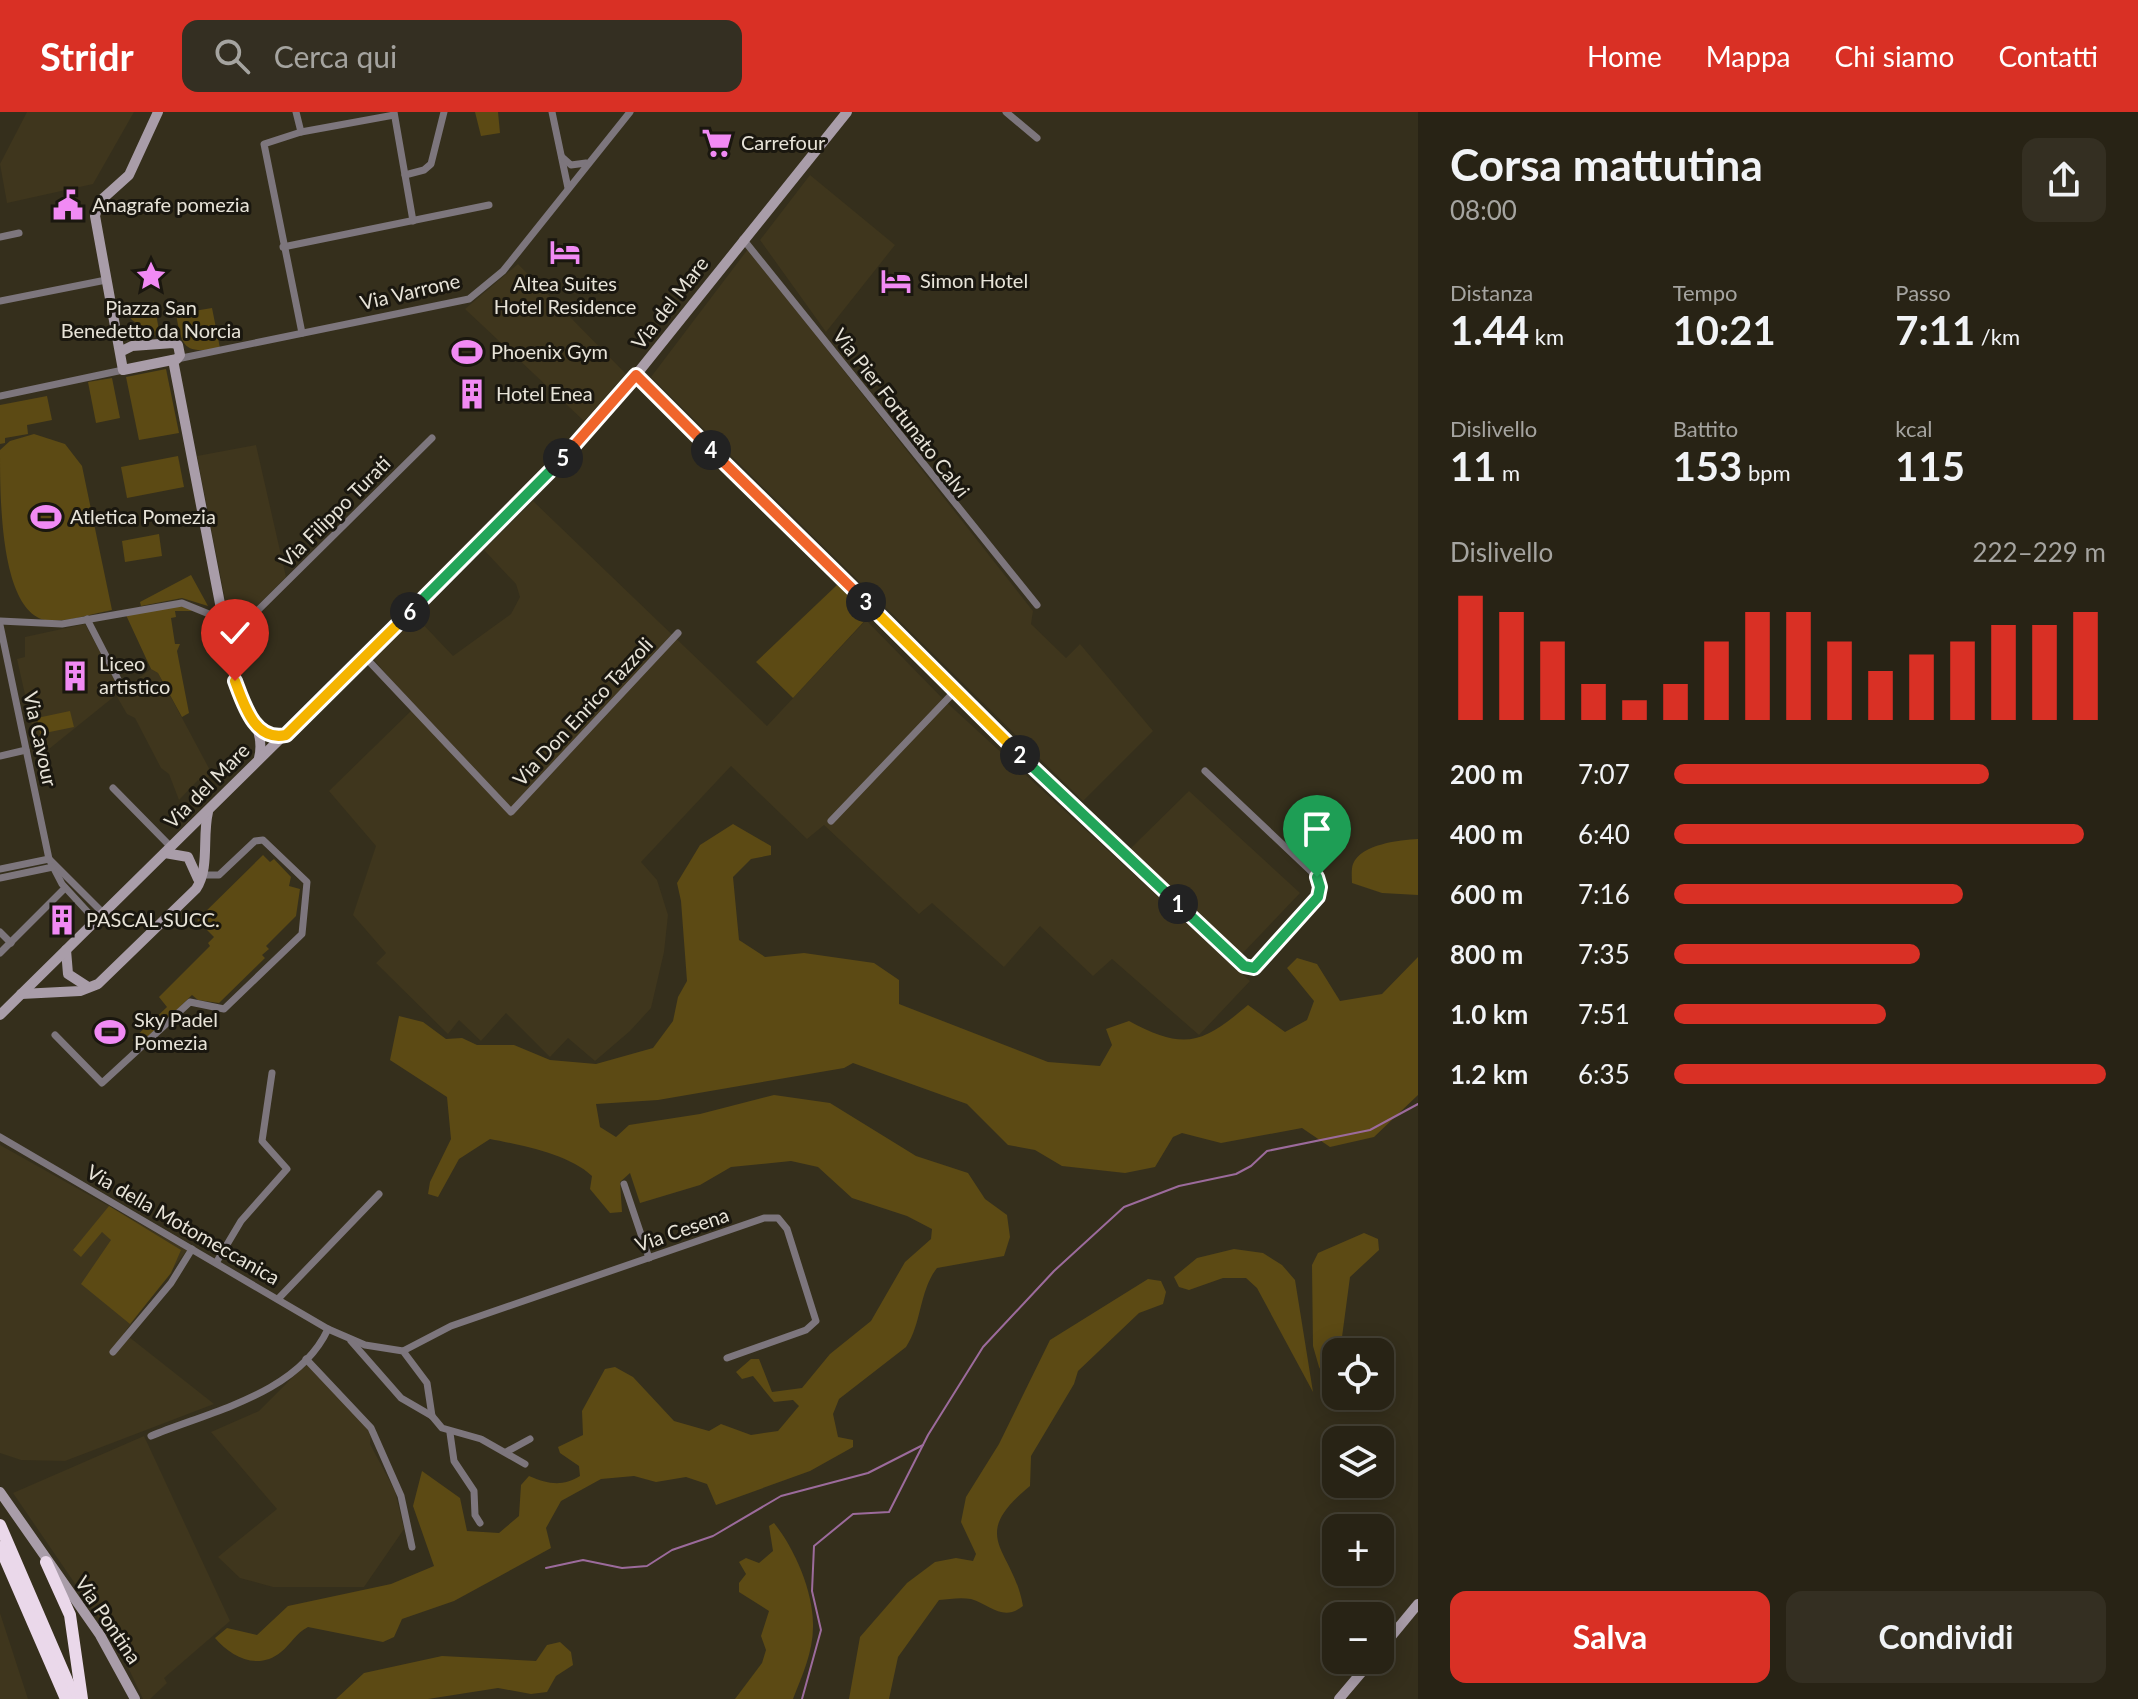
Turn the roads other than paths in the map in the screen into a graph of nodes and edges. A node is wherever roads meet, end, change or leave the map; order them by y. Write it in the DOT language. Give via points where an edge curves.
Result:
graph roads {
  1 [pos="158,112"];
  2 [pos="296,112"];
  3 [pos="444,112"];
  4 [pos="552,112"];
  5 [pos="630,112"];
  6 [pos="847,112"];
  7 [pos="1006,112"];
  8 [pos="394,114"];
  9 [pos="301,132"];
  10 [pos="1037,138"];
  11 [pos="562,157"];
  12 [pos="591,159"];
  13 [pos="405,175"];
  14 [pos="568,188"];
  15 [pos="489,205"];
  16 [pos="413,221"];
  17 [pos="19,233"];
  18 [pos="0,237"];
  19 [pos="743,239"];
  20 [pos="283,247"];
  21 [pos="106,280"];
  22 [pos="0,301"];
  23 [pos="114,317"];
  24 [pos="302,333"];
  25 [pos="176,344"];
  26 [pos="137,345"];
  27 [pos="120,352"];
  28 [pos="211,352"];
  29 [pos="175,360"];
  30 [pos="123,370"];
  31 [pos="636,375"];
  32 [pos="0,396"];
  33 [pos="432,438"];
  34 [pos="1037,605"];
  35 [pos="87,619"];
  36 [pos="223,619"];
  37 [pos="0,623"];
  38 [pos="241,627"];
  39 [pos="678,633"];
  40 [pos="365,657"];
  41 [pos="231,661"];
  42 [pos="123,689"];
  43 [pos="955,691"];
  44 [pos="260,731"];
  45 [pos="286,735"];
  46 [pos="26,750"];
  47 [pos="0,756"];
  48 [pos="258,761"];
  49 [pos="1205,771"];
  50 [pos="113,788"];
  51 [pos="208,810"];
  52 [pos="831,821"];
  53 [pos="196,822"];
  54 [pos="183,835"];
  55 [pos="203,838"];
  56 [pos="168,850"];
  57 [pos="51,863"];
  58 [pos="0,869"];
  59 [pos="0,878"];
  60 [pos="201,880"];
  61 [pos="65,888"];
  62 [pos="99,917"];
  63 [pos="0,932"];
  64 [pos="11,943"];
  65 [pos="66,950"];
  66 [pos="0,953"];
  67 [pos="48,967"];
  68 [pos="92,987"];
  69 [pos="63,992"];
  70 [pos="21,994"];
  71 [pos="0,1015"];
  72 [pos="55,1035"];
  73 [pos="272,1073"];
  74 [pos="0,1137"];
  75 [pos="624,1184"];
  76 [pos="379,1194"];
  77 [pos="192,1249"];
  78 [pos="649,1258"];
  79 [pos="216,1263"];
  80 [pos="278,1299"];
  81 [pos="328,1329"];
  82 [pos="350,1339"];
  83 [pos="403,1351"];
  84 [pos="113,1352"];
  85 [pos="727,1358"];
  86 [pos="306,1359"];
  87 [pos="432,1416"];
  88 [pos="450,1433"];
  89 [pos="151,1436"];
  90 [pos="530,1439"];
  91 [pos="506,1452"];
  92 [pos="525,1464"];
  93 [pos="0,1492"];
  94 [pos="480,1523"];
  95 [pos="0,1525"];
  96 [pos="0,1547"];
  97 [pos="412,1547"];
  98 [pos="46,1562"];
  99 [pos="1418,1604"];
  100 [pos="1394,1633"];
  101 [pos="1360,1674"];
  102 [pos="66,1699"];
  103 [pos="75,1699"];
  104 [pos="82,1699"];
  105 [pos="135,1699"];
  106 [pos="1339,1699"];
  1 -- 21 [label="main road" via="129,175 96,208"];
  2 -- 9 [label="street"];
  3 -- 13 [label="street" via="431,164"];
  4 -- 11 [label="street"];
  5 -- 12 [label="street, Via Varrone"];
  6 -- 19 [label="main road, Via del Mare"];
  7 -- 10 [label="street"];
  8 -- 9 [label="street"];
  8 -- 13 [label="street"];
  9 -- 20 [label="street" via="266,141 263,148"];
  11 -- 12 [label="street" via="575,166"];
  11 -- 14 [label="street"];
  12 -- 14 [label="street, Via Varrone"];
  13 -- 16 [label="street"];
  14 -- 24 [label="street, Via Varrone" via="498,276 469,299"];
  15 -- 16 [label="street"];
  16 -- 20 [label="street"];
  17 -- 18 [label="street"];
  19 -- 31 [label="main road, Via del Mare"];
  19 -- 34 [label="street, Via Pier Fortunato Calvi"];
  20 -- 24 [label="street"];
  21 -- 22 [label="street"];
  21 -- 23 [label="main road"];
  23 -- 26 [label="main road"];
  23 -- 27 [label="main road"];
  24 -- 28 [label="street, Via Varrone"];
  25 -- 26 [label="main road"];
  25 -- 28 [label="street, Via Varrone"];
  25 -- 29 [label="main road" via="181,353"];
  26 -- 27 [label="main road"];
  27 -- 30 [label="main road"];
  28 -- 29 [label="street, Via Varrone"];
  29 -- 30 [label="main road, Via Varrone"];
  29 -- 36 [label="main road"];
  30 -- 32 [label="street, Via Varrone"];
  31 -- 40 [label="main road, Via del Mare" via="541,482"];
  31 -- 43 [label="street"];
  33 -- 38 [label="street, Via Filippo Turati"];
  35 -- 36 [label="street" via="182,603"];
  35 -- 37 [label="street" via="52,625"];
  35 -- 42 [label="street"];
  36 -- 38 [label="street"];
  36 -- 41 [label="main road"];
  37 -- 46 [label="street, Via Cavour"];
  38 -- 41 [label="street" via="245,645"];
  39 -- 40 [label="street, Via Don Enrico Tazzoli" via="511,812"];
  40 -- 45 [label="main road, Via del Mare"];
  41 -- 44 [label="main road" via="240,694"];
  43 -- 49 [label="street" via="1244,966 1254,968 1316,899 1319,882"];
  43 -- 52 [label="street"];
  44 -- 45 [label="main road" via="272,737"];
  44 -- 48 [label="main road"];
  45 -- 48 [label="main road, Via del Mare"];
  46 -- 47 [label="street"];
  46 -- 57 [label="street, Via Cavour"];
  48 -- 51 [label="main road, Via del Mare"];
  50 -- 56 [label="street"];
  51 -- 53 [label="main road, Via del Mare"];
  51 -- 55 [label="main road"];
  53 -- 54 [label="main road, Via del Mare"];
  53 -- 55 [label="main road"];
  54 -- 55 [label="main road"];
  54 -- 56 [label="main road, Via del Mare"];
  55 -- 60 [label="main road"];
  56 -- 60 [label="main road" via="188,857"];
  56 -- 62 [label="main road, Via del Mare"];
  57 -- 58 [label="street"];
  57 -- 59 [label="street"];
  57 -- 61 [label="street, Via Cavour"];
  57 -- 62 [label="street"];
  60 -- 68 [label="main road"];
  60 -- 72 [label="street" via="219,875 255,841 263,840 307,882 302,934 224,1009 190,1002 102,1083"];
  61 -- 62 [label="street, Via Cavour"];
  61 -- 64 [label="street"];
  62 -- 65 [label="main road, Via del Mare"];
  63 -- 64 [label="street"];
  64 -- 66 [label="street"];
  65 -- 67 [label="main road, Via del Mare"];
  65 -- 68 [label="main road" via="70,978"];
  67 -- 69 [label="main road" via="50,983"];
  67 -- 70 [label="main road, Via del Mare"];
  68 -- 69 [label="main road"];
  69 -- 70 [label="main road"];
  70 -- 71 [label="main road, Via del Mare"];
  73 -- 79 [label="street" via="262,1141 287,1169 238,1225"];
  74 -- 77 [label="street, Via della Motomeccanica"];
  75 -- 78 [label="street"];
  76 -- 80 [label="street"];
  77 -- 79 [label="street, Via della Motomeccanica"];
  77 -- 84 [label="street" via="171,1283"];
  78 -- 83 [label="street, Via Cesena" via="451,1326"];
  78 -- 85 [label="street, Via Cesena" via="764,1218 783,1221 815,1324"];
  79 -- 80 [label="street, Via della Motomeccanica"];
  80 -- 81 [label="street, Via della Motomeccanica"];
  81 -- 82 [label="street, Via della Motomeccanica"];
  81 -- 86 [label="street"];
  82 -- 83 [label="street, Via della Motomeccanica"];
  82 -- 87 [label="street, Via della Motomeccanica" via="398,1396"];
  83 -- 87 [label="street" via="431,1392"];
  86 -- 89 [label="street" via="275,1386"];
  86 -- 97 [label="street" via="373,1430 401,1496"];
  87 -- 88 [label="street, Via della Motomeccanica"];
  88 -- 91 [label="street, Via della Motomeccanica" via="475,1437"];
  88 -- 94 [label="street" via="453,1459 475,1494"];
  90 -- 91 [label="street"];
  91 -- 92 [label="street, Via della Motomeccanica"];
  93 -- 98 [label="main road, Via Pontina"];
  95 -- 103 [label="highway"];
  96 -- 102 [label="highway"];
  98 -- 104 [label="highway" via="70,1615"];
  98 -- 105 [label="main road, Via Pontina" via="100,1635"];
  99 -- 100 [label="main road"];
  101 -- 106 [label="main road"];
}
